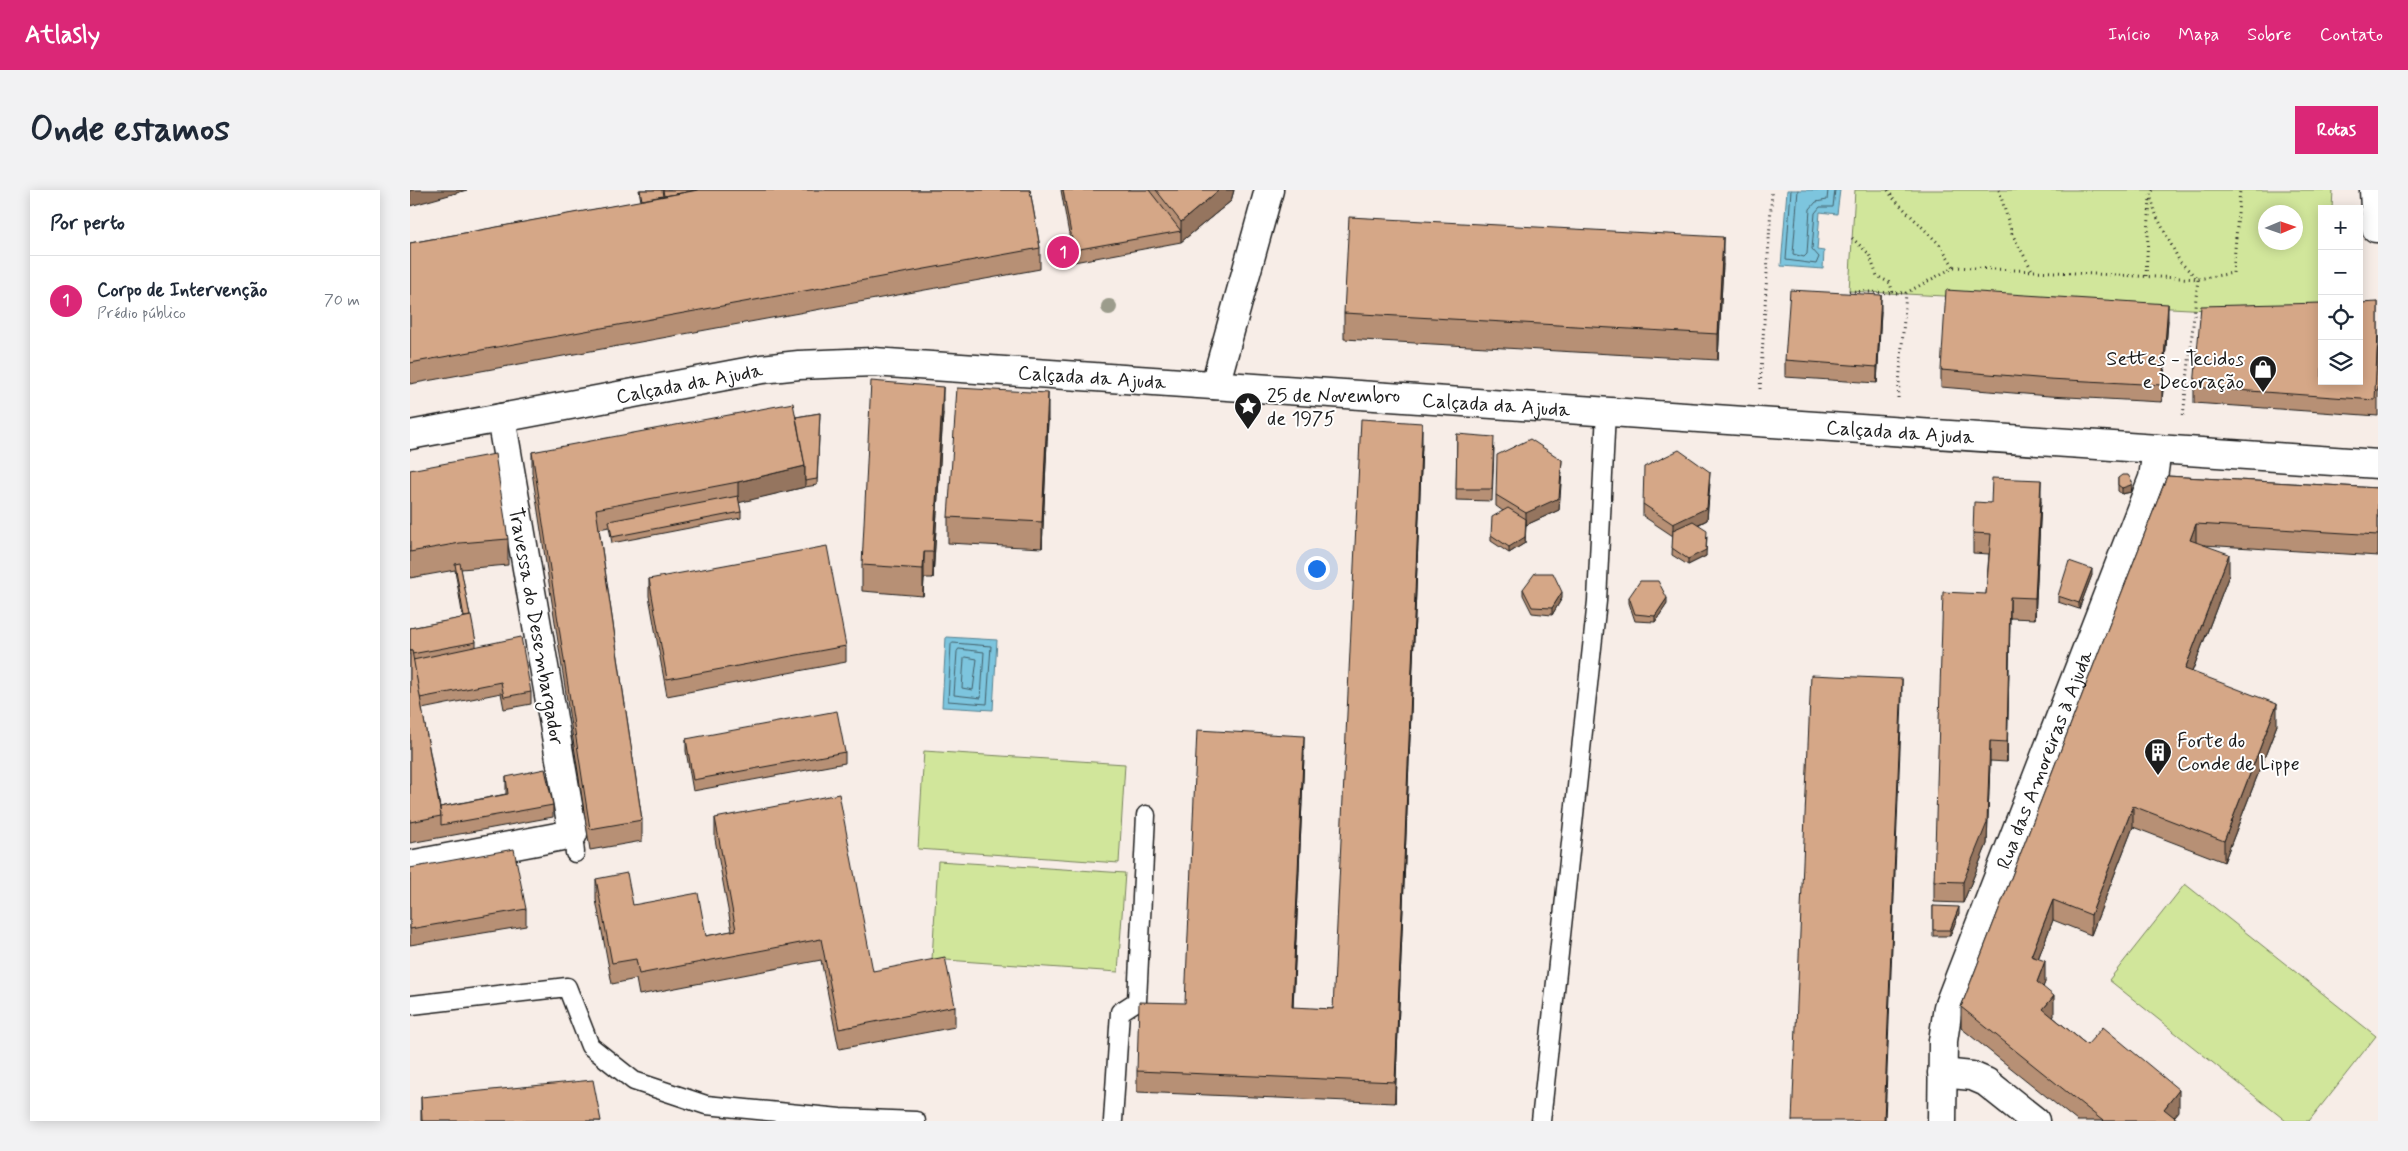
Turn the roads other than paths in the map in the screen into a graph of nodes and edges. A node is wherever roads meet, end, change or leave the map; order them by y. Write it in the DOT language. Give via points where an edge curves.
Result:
graph roads {
  1 [pos="1270,190"];
  2 [pos="2374,190"];
  3 [pos="2378,228"];
  4 [pos="1215,385"];
  5 [pos="1606,411"];
  6 [pos="500,418"];
  7 [pos="410,435"];
  8 [pos="2169,449"];
  9 [pos="2378,464"];
  10 [pos="1146,815"];
  11 [pos="410,865"];
  12 [pos="412,1006"];
  13 [pos="1942,1073"];
  14 [pos="916,1121"];
  15 [pos="1113,1121"];
  16 [pos="1541,1121"];
  17 [pos="1942,1121"];
  18 [pos="2035,1121"];
  1 -- 4 [label="street"];
  2 -- 3 [label="street"];
  4 -- 5 [label="street, Calçada da Ajuda"];
  4 -- 6 [label="street, Calçada da Ajuda" via="836,362 762,369"];
  5 -- 8 [label="street, Calçada da Ajuda"];
  5 -- 16 [label="lane" via="1597,601"];
  6 -- 7 [label="street, Calçada da Ajuda"];
  6 -- 11 [label="street, Travessa do Desembargador" via="574,844"];
  8 -- 9 [label="street, Calçada da Ajuda"];
  8 -- 13 [label="street, Rua das Amoreiras à Ajuda" via="2153,478 1948,1007 1943,1032"];
  10 -- 15 [label="lane" via="1137,1001 1120,1012"];
  12 -- 14 [label="lane" via="567,987 590,1046 634,1081 706,1105 840,1118"];
  13 -- 17 [label="street, Rua das Amoreiras à Ajuda"];
  13 -- 18 [label="street" via="1972,1076 1986,1082"];
}
